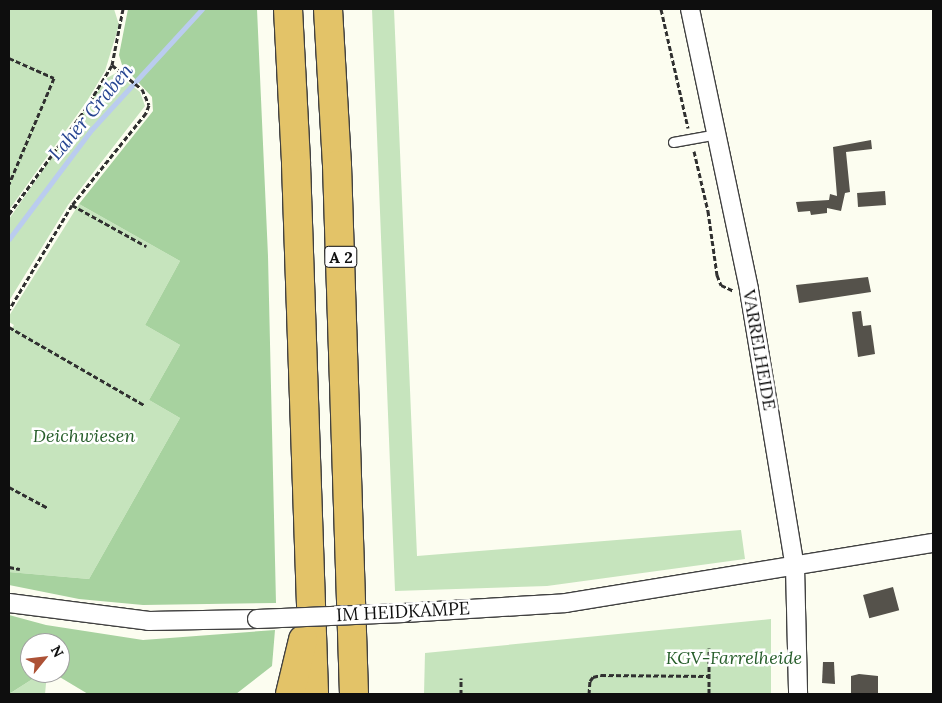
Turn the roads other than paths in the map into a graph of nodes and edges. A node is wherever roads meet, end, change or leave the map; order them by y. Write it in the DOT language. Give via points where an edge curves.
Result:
graph roads {
  1 [pos="288,9"];
  2 [pos="328,9"];
  3 [pos="690,9"];
  4 [pos="717,134"];
  5 [pos="674,142"];
  6 [pos="933,543"];
  7 [pos="795,567"];
  8 [pos="312,599"];
  9 [pos="9,603"];
  10 [pos="290,694"];
  11 [pos="314,694"];
  12 [pos="354,694"];
  13 [pos="798,694"];
  1 -- 8 [label="highway, A 2"];
  2 -- 12 [label="highway, A 2" via="338,175"];
  3 -- 4 [label="street, VARRELHEIDE"];
  4 -- 5 [label="lane"];
  4 -- 7 [label="street, VARRELHEIDE" via="749,290"];
  6 -- 7 [label="street, IM HEIDKAMPE"];
  7 -- 9 [label="street, IM HEIDKAMPE, bridge" via="566,603 404,613 149,621"];
  7 -- 13 [label="street, VARRELHEIDE"];
  8 -- 10 [label="highway"];
  8 -- 11 [label="highway, A 2"];
}
